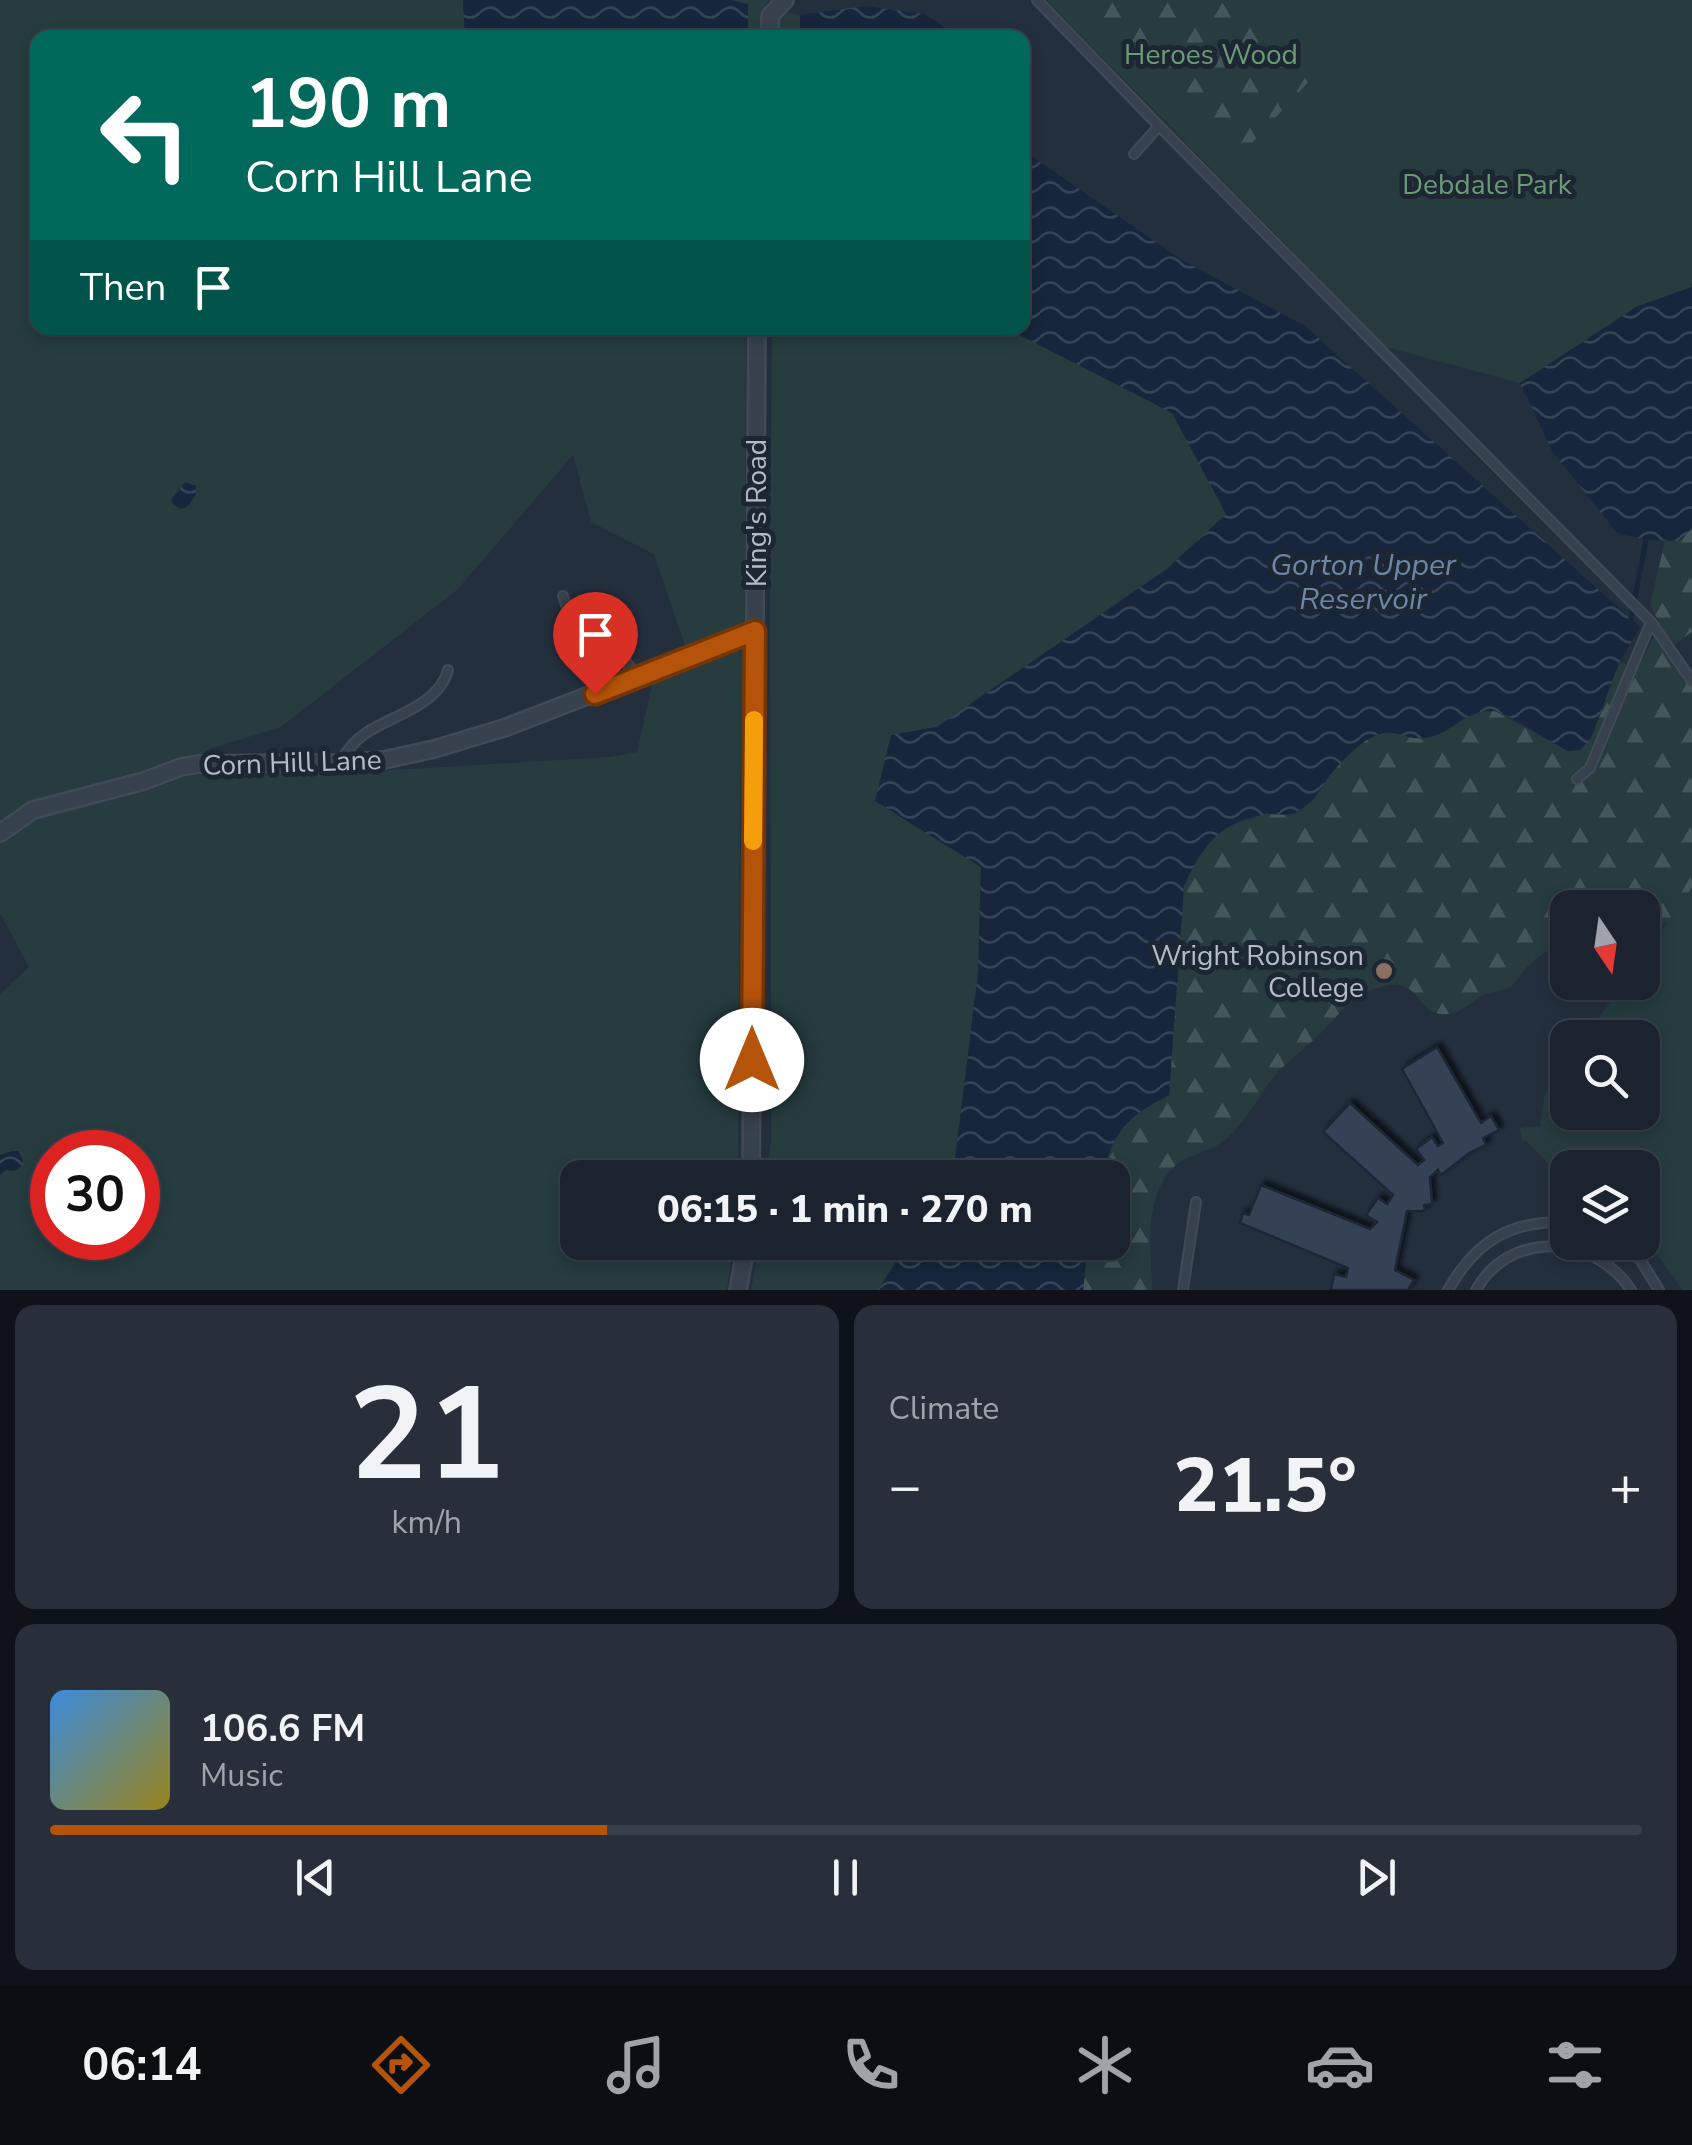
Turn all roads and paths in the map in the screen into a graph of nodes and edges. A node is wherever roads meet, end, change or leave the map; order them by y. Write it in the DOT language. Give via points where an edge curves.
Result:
graph roads {
  1 [pos="785,0"];
  2 [pos="1037,0"];
  3 [pos="770,30"];
  4 [pos="1159,126"];
  5 [pos="1134,154"];
  6 [pos="757,335"];
  7 [pos="564,596"];
  8 [pos="1651,622"];
  9 [pos="755,631"];
  10 [pos="448,670"];
  11 [pos="1692,681"];
  12 [pos="625,682"];
  13 [pos="339,763"];
  14 [pos="1577,779"];
  15 [pos="0,834"];
  16 [pos="751,1160"];
  17 [pos="1196,1202"];
  18 [pos="1550,1221"];
  19 [pos="1550,1246"];
  20 [pos="744,1260"];
  21 [pos="1601,1260"];
  22 [pos="1641,1260"];
  23 [pos="738,1290"];
  24 [pos="1183,1290"];
  25 [pos="1448,1290"];
  26 [pos="1476,1290"];
  27 [pos="1631,1290"];
  28 [pos="1659,1290"];
  1 -- 3 [label="street" via="770,16"];
  2 -- 4 [label="lane"];
  4 -- 5 [label="lane"];
  4 -- 8 [label="lane"];
  6 -- 9 [label="street, King's Road"];
  7 -- 12 [label="lane" via="573,626 594,624 630,667"];
  8 -- 11 [label="lane"];
  8 -- 14 [label="lane" via="1590,768"];
  9 -- 12 [label="street, Corn Hill Lane"];
  9 -- 16 [label="street, King's Road"];
  10 -- 13 [label="lane" via="438,689 365,734"];
  12 -- 13 [label="street, Corn Hill Lane" via="434,749"];
  13 -- 15 [label="street, Corn Hill Lane" via="182,767 32,810"];
  17 -- 24 [label="lane"];
  18 -- 25 [label="lane" via="1489,1240 1462,1265"];
  19 -- 26 [label="lane" via="1521,1252"];
  20 -- 23 [label="street"];
  21 -- 27 [label="lane"];
  22 -- 28 [label="lane"];
}
